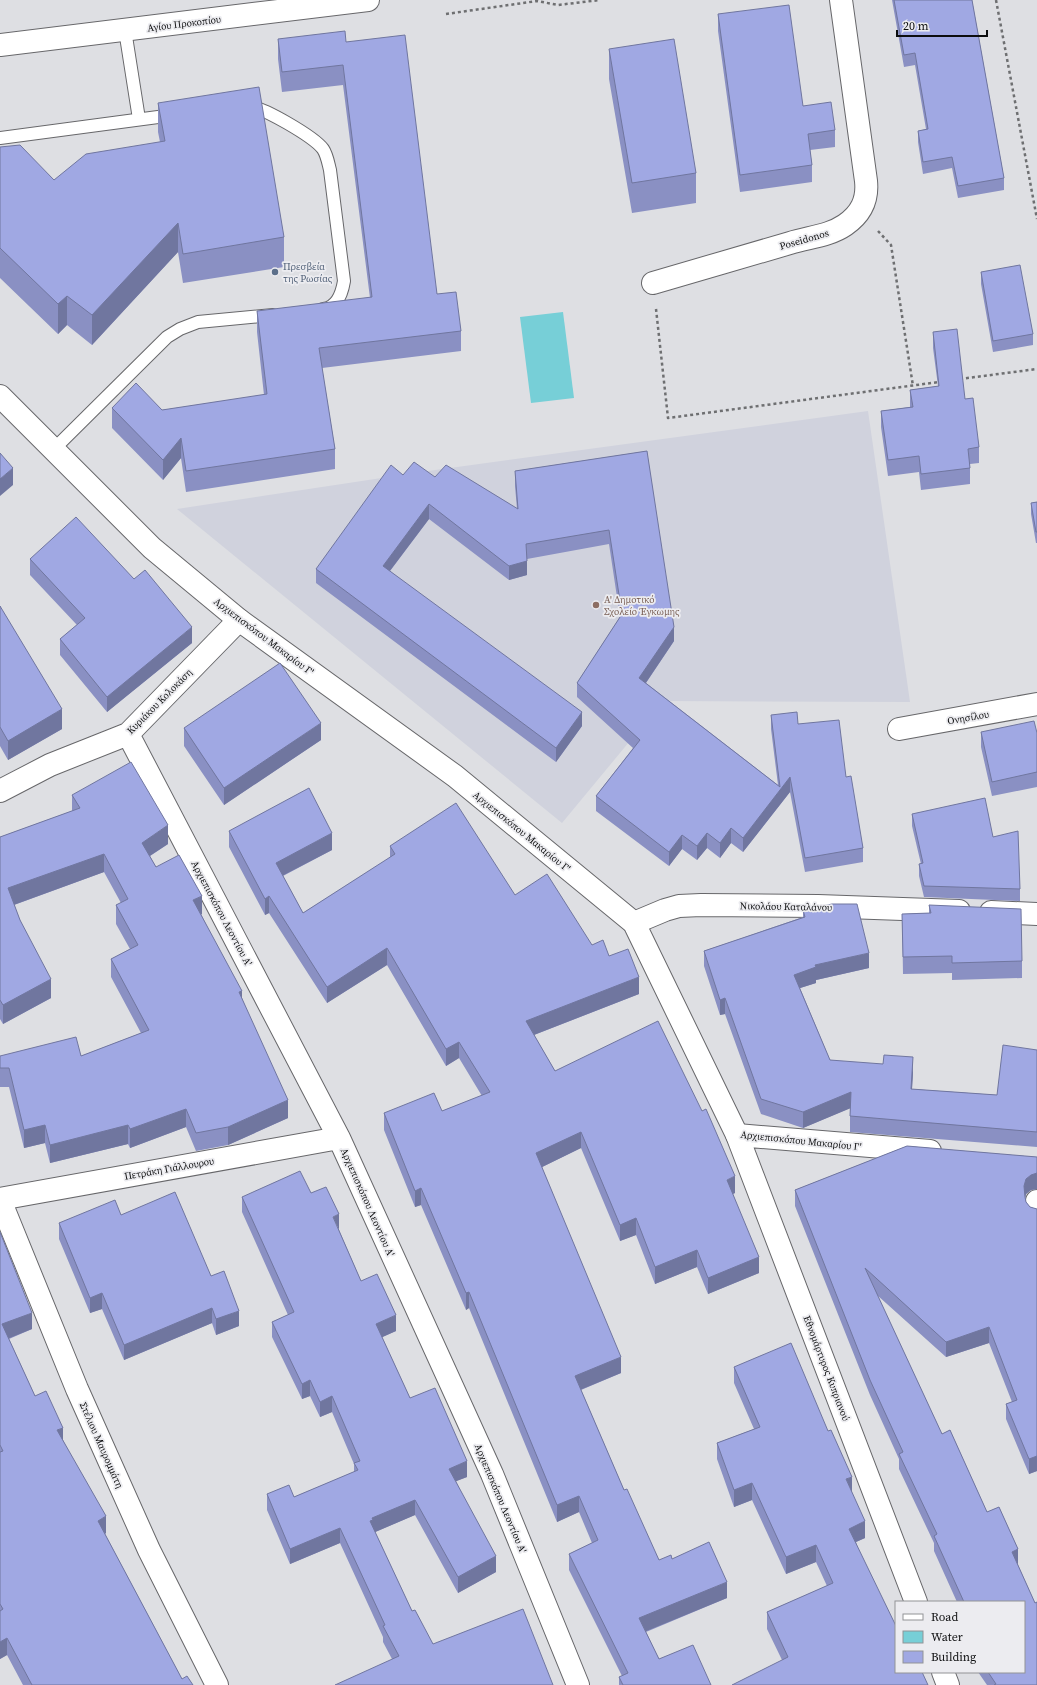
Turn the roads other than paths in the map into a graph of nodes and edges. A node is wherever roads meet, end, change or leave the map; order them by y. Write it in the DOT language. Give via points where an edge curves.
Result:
graph roads {
  1 [pos="368,0"];
  2 [pos="841,0"];
  3 [pos="125,30"];
  4 [pos="0,45"];
  5 [pos="235,106"];
  6 [pos="183,113"];
  7 [pos="139,119"];
  8 [pos="0,138"];
  9 [pos="653,283"];
  10 [pos="315,310"];
  11 [pos="284,314"];
  12 [pos="0,396"];
  13 [pos="53,450"];
  14 [pos="239,620"];
  15 [pos="1037,704"];
  16 [pos="899,729"];
  17 [pos="128,734"];
  18 [pos="0,791"];
  19 [pos="1037,914"];
  20 [pos="634,923"];
  21 [pos="738,1135"];
  22 [pos="339,1138"];
  23 [pos="952,1153"];
  24 [pos="0,1200"];
  25 [pos="1037,1200"];
  26 [pos="1037,1212"];
  27 [pos="916,1601"];
  28 [pos="942,1673"];
  29 [pos="217,1685"];
  30 [pos="578,1685"];
  31 [pos="948,1685"];
  1 -- 3 [label="street, Αγίου Προκοπίου"];
  2 -- 9 [label="street, Poseidonos" via="866,181 867,194 859,211 845,225 825,234"];
  3 -- 4 [label="street, Αγίου Προκοπίου"];
  3 -- 7 [label="lane"];
  5 -- 10 [label="lane" via="251,106 277,117 313,140 327,157 344,281 342,292 336,302 327,309"];
  6 -- 7 [label="lane"];
  7 -- 8 [label="lane"];
  11 -- 13 [label="lane" via="198,322 180,329 168,337"];
  12 -- 13 [label="street, Αρχιεπισκόπου Μακαρίου Γ'"];
  13 -- 14 [label="street, Αρχιεπισκόπου Μακαρίου Γ'" via="152,548"];
  14 -- 17 [label="street, Κυριάκου Κολοκάση"];
  14 -- 20 [label="street, Αρχιεπισκόπου Μακαρίου Γ'" via="455,776"];
  15 -- 16 [label="street, Ονησίλου"];
  17 -- 18 [label="street, Κυριάκου Κολοκάση" via="50,765"];
  17 -- 22 [label="street, Αρχιεπισκόπου Λεοντίου Α'"];
  19 -- 20 [label="street, Νικολάου Καταλάνου" via="818,906 701,905 665,910"];
  20 -- 21 [label="street, Αρχιεπισκόπου Μακαρίου Γ'"];
  21 -- 23 [label="street, Αρχιεπισκόπου Μακαρίου Γ'"];
  21 -- 27 [label="street, Εθνομάρτυρος Κυπριανού"];
  22 -- 24 [label="street, Πετράκη Γιάλλουρου"];
  22 -- 30 [label="street, Αρχιεπισκόπου Λεοντίου Α'" via="492,1474"];
  24 -- 29 [label="street, Στέλιου Μαυρομμάτη" via="77,1389 149,1550"];
  25 -- 26 [label="street"];
  28 -- 31 [label="street"];
}
